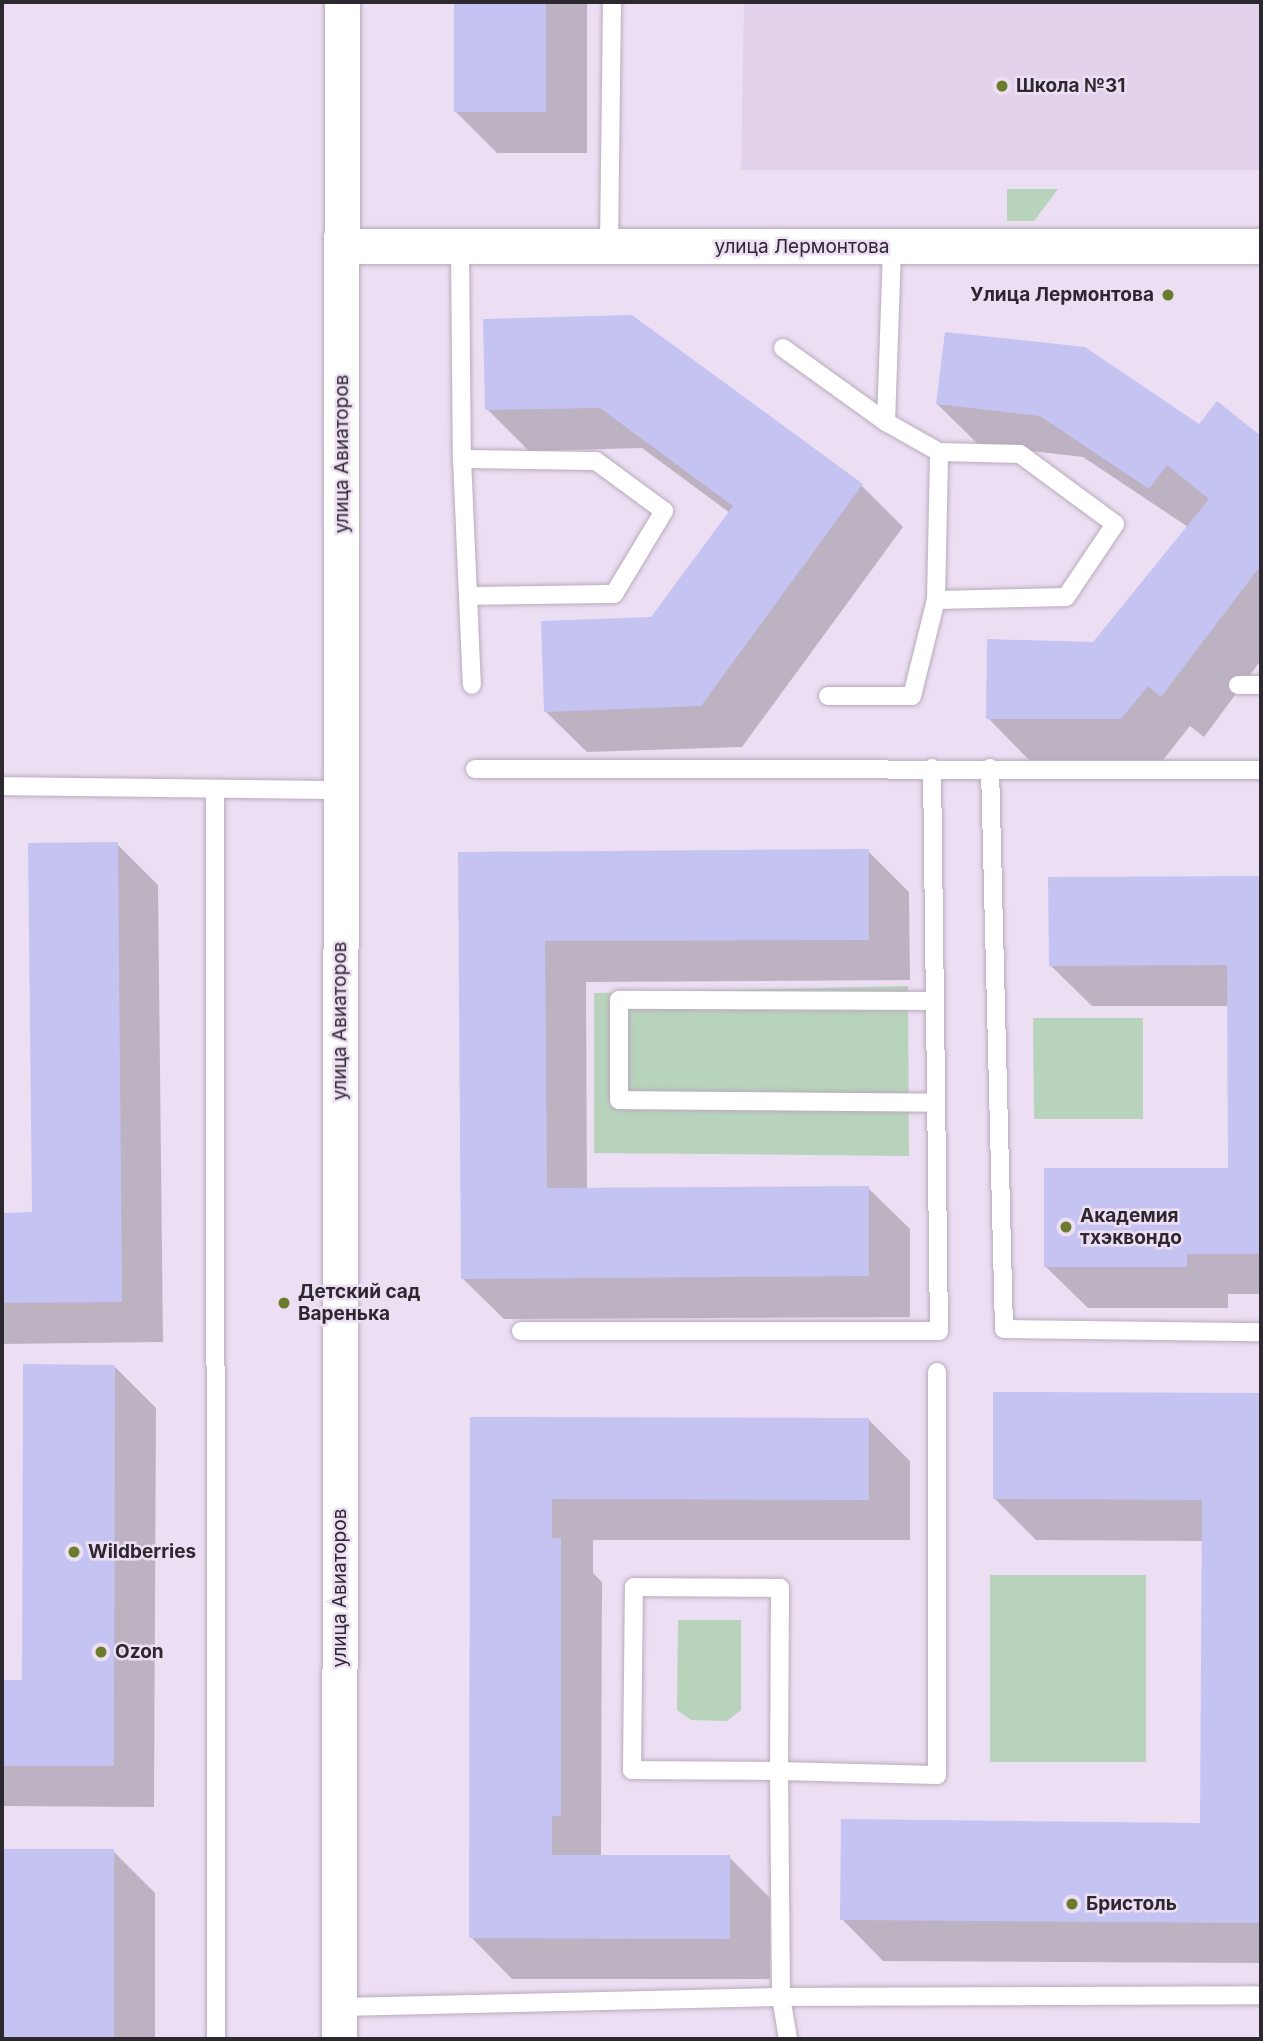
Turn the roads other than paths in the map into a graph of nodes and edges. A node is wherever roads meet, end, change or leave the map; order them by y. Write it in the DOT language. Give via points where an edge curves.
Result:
graph roads {
  1 [pos="342,2"];
  2 [pos="612,2"];
  3 [pos="342,246"];
  4 [pos="1261,246"];
  5 [pos="460,247"];
  6 [pos="609,247"];
  7 [pos="892,247"];
  8 [pos="783,348"];
  9 [pos="886,422"];
  10 [pos="939,452"];
  11 [pos="462,459"];
  12 [pos="468,596"];
  13 [pos="936,600"];
  14 [pos="472,685"];
  15 [pos="1238,685"];
  16 [pos="1261,685"];
  17 [pos="828,696"];
  18 [pos="932,768"];
  19 [pos="990,768"];
  20 [pos="475,769"];
  21 [pos="1261,770"];
  22 [pos="2,786"];
  23 [pos="215,790"];
  24 [pos="341,790"];
  25 [pos="935,1001"];
  26 [pos="936,1103"];
  27 [pos="521,1331"];
  28 [pos="1261,1332"];
  29 [pos="937,1372"];
  30 [pos="779,1771"];
  31 [pos="1261,1995"];
  32 [pos="780,1997"];
  33 [pos="339,2023"];
  34 [pos="216,2039"];
  35 [pos="789,2039"];
  1 -- 3 [label="street, улица Авиаторов"];
  2 -- 6 [label="lane"];
  3 -- 5 [label="street, улица Лермонтова"];
  3 -- 24 [label="street, улица Авиаторов"];
  4 -- 7 [label="street, улица Лермонтова"];
  5 -- 6 [label="street, улица Лермонтова"];
  5 -- 11 [label="lane"];
  6 -- 7 [label="street, улица Лермонтова"];
  7 -- 9 [label="lane"];
  8 -- 9 [label="lane"];
  9 -- 10 [label="lane"];
  10 -- 13 [label="lane"];
  10 -- 13 [label="lane" via="1020,454 1115,524 1066,597"];
  11 -- 12 [label="lane"];
  11 -- 12 [label="lane" via="596,461 664,511 614,594"];
  12 -- 14 [label="lane"];
  13 -- 17 [label="lane" via="912,696"];
  15 -- 16 [label="lane"];
  18 -- 19 [label="lane"];
  18 -- 20 [label="lane"];
  18 -- 25 [label="lane"];
  19 -- 21 [label="lane"];
  19 -- 28 [label="lane" via="1004,1329"];
  22 -- 23 [label="lane"];
  23 -- 24 [label="lane"];
  23 -- 34 [label="lane"];
  24 -- 33 [label="street, улица Авиаторов"];
  25 -- 26 [label="lane"];
  25 -- 26 [label="lane" via="619,1000 619,1100"];
  26 -- 27 [label="lane" via="939,1331"];
  29 -- 30 [label="lane" via="937,1775"];
  30 -- 30 [label="lane" via="780,1588 634,1587 632,1770"];
  30 -- 32 [label="lane"];
  31 -- 32 [label="lane"];
  32 -- 33 [label="lane"];
  32 -- 35 [label="lane"];
}
